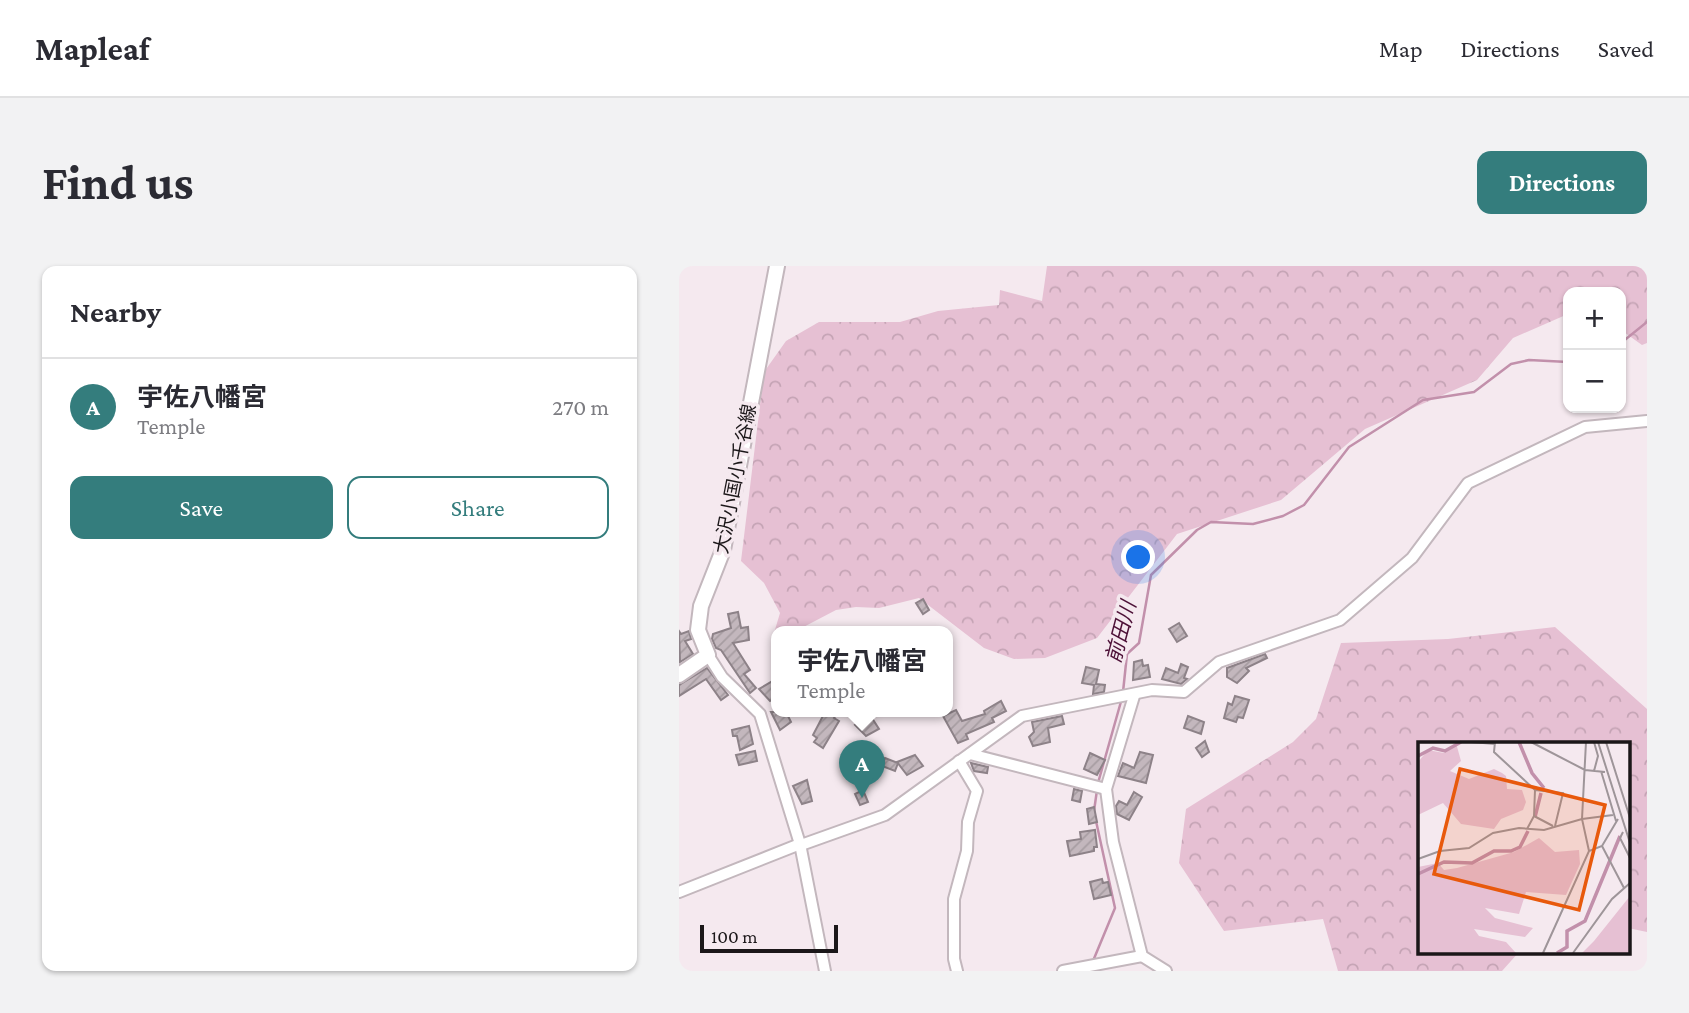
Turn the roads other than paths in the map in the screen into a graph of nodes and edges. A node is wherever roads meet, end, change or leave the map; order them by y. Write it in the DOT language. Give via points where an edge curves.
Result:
graph roads {
  1 [pos="777,266"];
  2 [pos="1647,421"];
  3 [pos="708,655"];
  4 [pos="679,675"];
  5 [pos="1134,696"];
  6 [pos="969,754"];
  7 [pos="959,761"];
  8 [pos="1106,789"];
  9 [pos="801,844"];
  10 [pos="679,892"];
  11 [pos="1142,956"];
  12 [pos="825,971"];
  13 [pos="957,971"];
  14 [pos="1063,971"];
  15 [pos="1166,971"];
  1 -- 3 [label="main road, 大沢小国小千谷線" via="723,550 701,606 698,630"];
  2 -- 5 [label="street" via="1585,427 1468,483 1412,558 1339,620 1219,662 1184,692 1152,690"];
  3 -- 4 [label="main road"];
  3 -- 9 [label="street" via="722,677 760,714"];
  5 -- 6 [label="street" via="1022,716"];
  5 -- 8 [label="street"];
  6 -- 7 [label="street"];
  6 -- 8 [label="street"];
  7 -- 9 [label="street" via="885,815"];
  7 -- 13 [label="street" via="977,791 954,899"];
  8 -- 11 [label="street" via="1113,842"];
  9 -- 10 [label="street"];
  9 -- 12 [label="street"];
  11 -- 14 [label="street"];
  11 -- 15 [label="street"];
}
